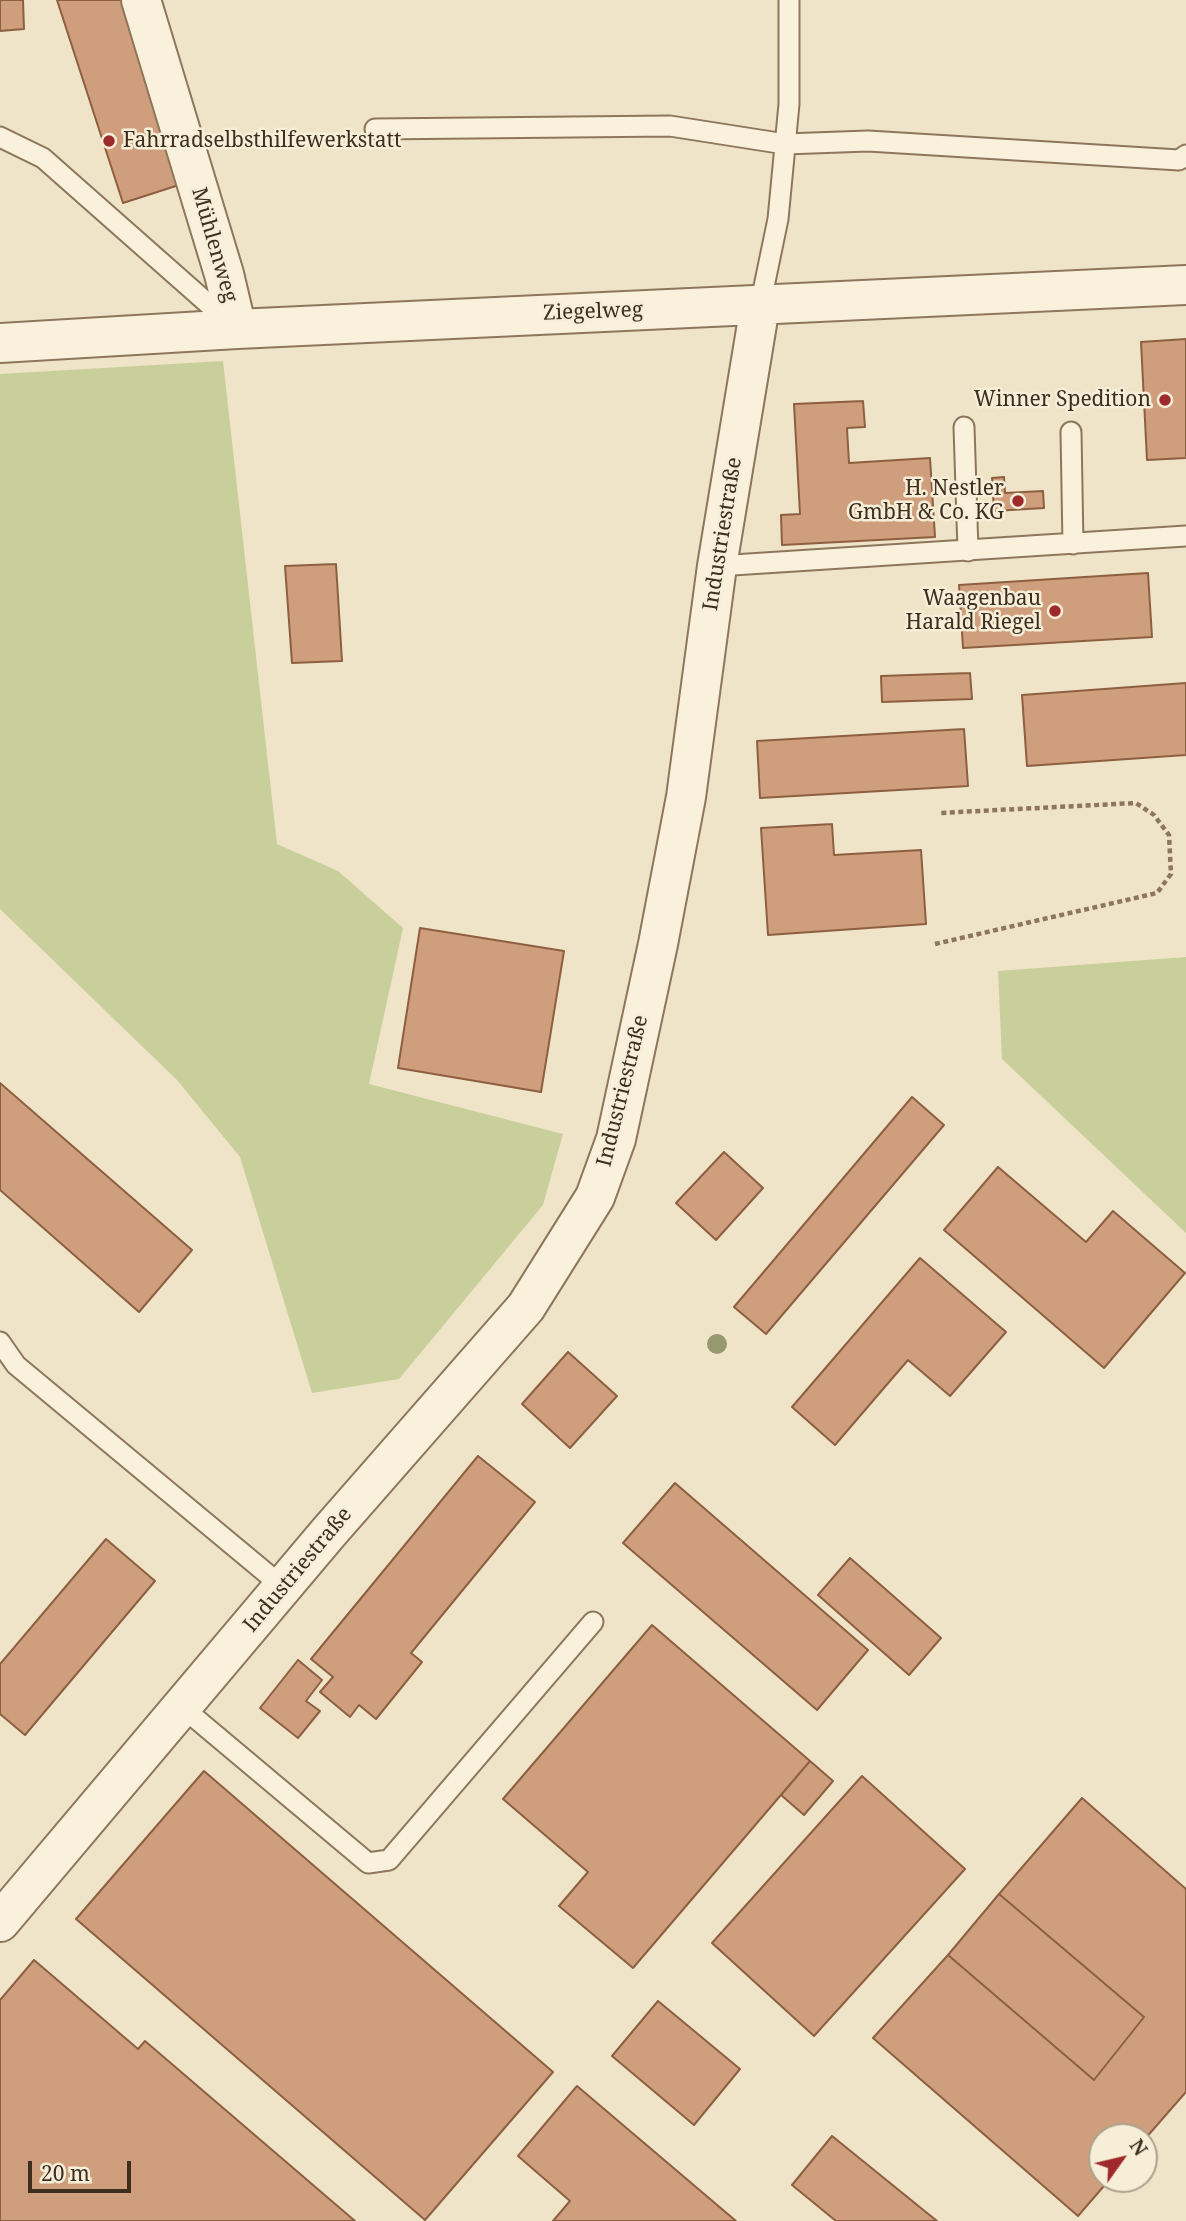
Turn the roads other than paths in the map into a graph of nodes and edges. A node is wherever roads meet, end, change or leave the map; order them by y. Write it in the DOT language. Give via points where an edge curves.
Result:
graph roads {
  1 [pos="141,0"];
  2 [pos="789,0"];
  3 [pos="375,129"];
  4 [pos="0,137"];
  5 [pos="785,144"];
  6 [pos="1186,155"];
  7 [pos="1186,285"];
  8 [pos="760,306"];
  9 [pos="237,329"];
  10 [pos="0,343"];
  11 [pos="964,427"];
  12 [pos="1071,432"];
  13 [pos="1186,536"];
  14 [pos="1073,544"];
  15 [pos="968,551"];
  16 [pos="717,566"];
  17 [pos="0,1342"];
  18 [pos="283,1587"];
  19 [pos="593,1622"];
  20 [pos="182,1707"];
  21 [pos="0,1922"];
  1 -- 9 [label="street, Mühlenweg"];
  2 -- 5 [label="lane"];
  3 -- 5 [label="lane" via="670,126"];
  4 -- 9 [label="lane" via="43,158"];
  5 -- 6 [label="lane" via="868,141 1179,160"];
  5 -- 8 [label="lane" via="778,219"];
  7 -- 8 [label="street, Ziegelweg"];
  8 -- 9 [label="street, Ziegelweg"];
  8 -- 16 [label="street, Industriestraße"];
  9 -- 10 [label="street, Ziegelweg"];
  11 -- 15 [label="lane"];
  12 -- 14 [label="lane"];
  13 -- 14 [label="lane"];
  14 -- 15 [label="lane"];
  15 -- 16 [label="lane"];
  16 -- 18 [label="street, Industriestraße" via="686,797 658,944 615,1139 595,1198 526,1307"];
  17 -- 18 [label="lane" via="16,1365"];
  18 -- 20 [label="street, Industriestraße"];
  19 -- 20 [label="lane" via="389,1860 368,1863"];
  20 -- 21 [label="street, Industriestraße"];
}
